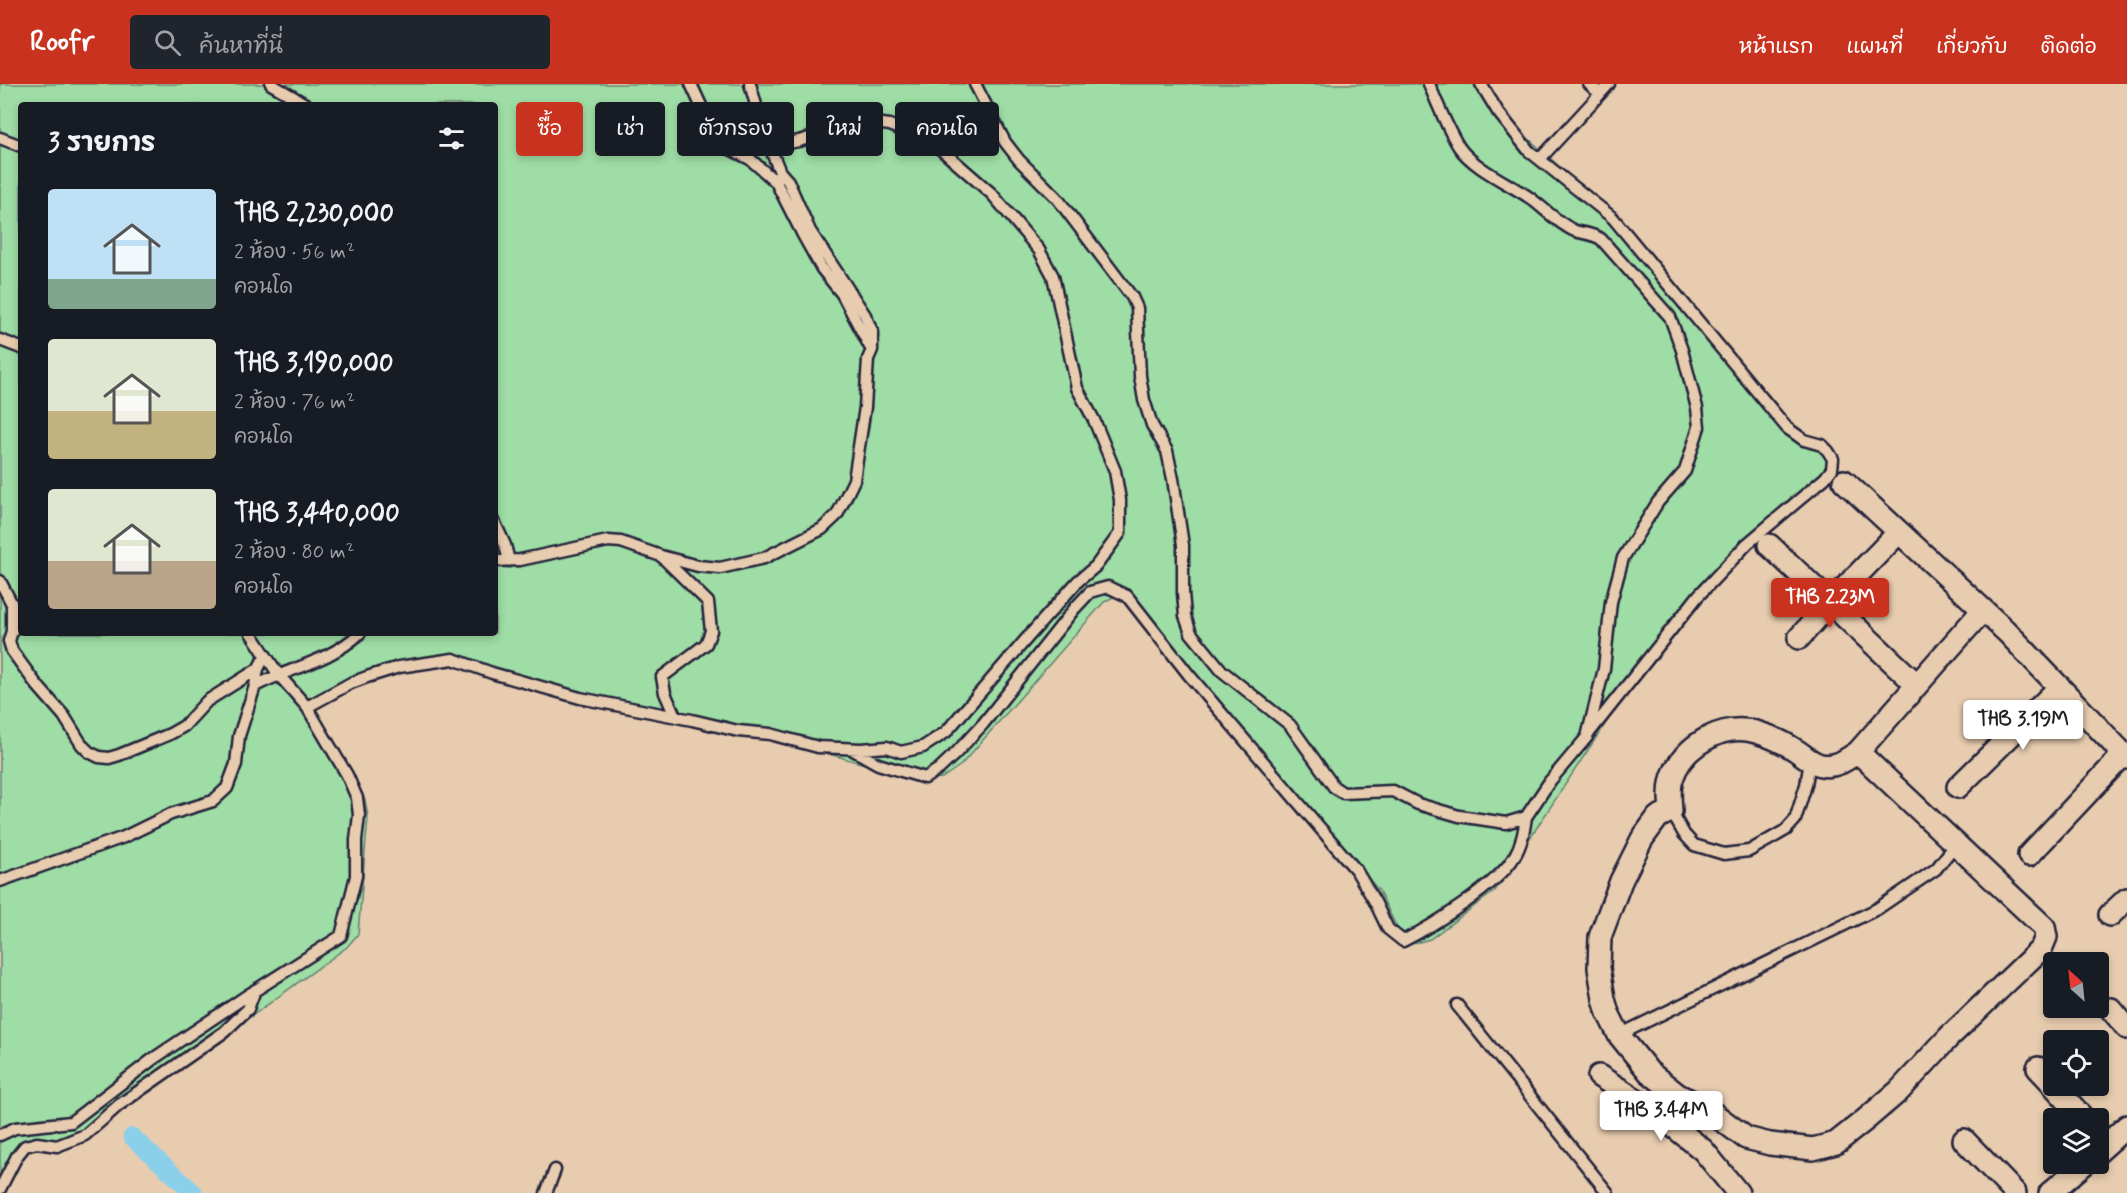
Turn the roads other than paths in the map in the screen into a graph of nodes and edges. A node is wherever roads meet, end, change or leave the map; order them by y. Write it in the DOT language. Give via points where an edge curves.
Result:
graph roads {
  1 [pos="271,84"];
  2 [pos="691,84"];
  3 [pos="750,84"];
  4 [pos="975,84"];
  5 [pos="1430,84"];
  6 [pos="1481,84"];
  7 [pos="1589,84"];
  8 [pos="1609,84"];
  9 [pos="1600,94"];
  10 [pos="303,102"];
  11 [pos="755,102"];
  12 [pos="0,138"];
  13 [pos="794,142"];
  14 [pos="18,145"];
  15 [pos="772,156"];
  16 [pos="1540,159"];
  17 [pos="778,177"];
  18 [pos="0,340"];
  19 [pos="18,347"];
  20 [pos="1844,481"];
  21 [pos="498,530"];
  22 [pos="1899,532"];
  23 [pos="1769,545"];
  24 [pos="661,556"];
  25 [pos="498,561"];
  26 [pos="509,561"];
  27 [pos="0,581"];
  28 [pos="1830,603"];
  29 [pos="1983,610"];
  30 [pos="253,636"];
  31 [pos="356,636"];
  32 [pos="1799,638"];
  33 [pos="264,656"];
  34 [pos="258,669"];
  35 [pos="278,674"];
  36 [pos="1917,685"];
  37 [pos="255,686"];
  38 [pos="2060,687"];
  39 [pos="307,707"];
  40 [pos="675,716"];
  41 [pos="1586,736"];
  42 [pos="850,748"];
  43 [pos="1858,752"];
  44 [pos="2125,756"];
  45 [pos="1810,761"];
  46 [pos="1958,787"];
  47 [pos="1671,811"];
  48 [pos="1526,817"];
  49 [pos="1956,843"];
  50 [pos="2029,855"];
  51 [pos="0,881"];
  52 [pos="2127,899"];
  53 [pos="2110,915"];
  54 [pos="255,990"];
  55 [pos="1457,1005"];
  56 [pos="2111,1009"];
  57 [pos="2127,1028"];
  58 [pos="1619,1035"];
  59 [pos="2038,1068"];
  60 [pos="2043,1074"];
  61 [pos="1599,1076"];
  62 [pos="2063,1096"];
  63 [pos="2074,1108"];
  64 [pos="2127,1126"];
  65 [pos="0,1135"];
  66 [pos="2109,1139"];
  67 [pos="1964,1140"];
  68 [pos="555,1170"];
  69 [pos="2072,1174"];
  70 [pos="0,1189"];
  71 [pos="546,1193"];
  72 [pos="1608,1193"];
  73 [pos="1738,1193"];
  74 [pos="2015,1193"];
  75 [pos="2050,1193"];
  1 -- 10 [label="lane"];
  2 -- 17 [label="lane" via="716,138"];
  3 -- 11 [label="lane"];
  4 -- 48 [label="lane" via="1005,142 1057,198 1137,308 1141,384 1173,479 1183,545 1185,616 1191,633 1222,671 1290,725 1342,793 1393,791 1418,804 1459,816 1506,823"];
  5 -- 41 [label="lane" via="1460,148 1576,231 1601,239 1670,317 1697,408 1699,428 1684,471 1658,502 1623,558 1611,602 1604,669"];
  6 -- 16 [label="lane" via="1498,112"];
  7 -- 9 [label="lane"];
  8 -- 9 [label="lane"];
  9 -- 16 [label="lane"];
  12 -- 14 [label="lane"];
  13 -- 42 [label="lane" via="852,125 890,125 937,146 992,194 1039,250 1053,276 1077,388 1115,471 1120,500 1120,533 1096,566 1078,581 946,732 923,747 901,752 887,747"];
  15 -- 17 [label="lane"];
  16 -- 41 [label="lane" via="1612,218 1787,428 1804,440 1822,445 1833,459 1825,478 1747,544 1698,596"];
  17 -- 24 [label="lane" via="788,181 810,231 872,332 854,480 837,515 822,529 764,558 720,568"];
  18 -- 19 [label="lane"];
  20 -- 22 [label="street"];
  21 -- 26 [label="lane"];
  22 -- 28 [label="street"];
  22 -- 29 [label="street"];
  23 -- 28 [label="street"];
  24 -- 26 [label="lane" via="608,541"];
  24 -- 40 [label="lane" via="708,602 711,615 706,644 663,677"];
  25 -- 26 [label="lane"];
  27 -- 34 [label="lane" via="12,604 12,651 82,745 99,757 130,751 184,726 207,701"];
  28 -- 32 [label="street"];
  28 -- 36 [label="street"];
  29 -- 36 [label="street"];
  29 -- 38 [label="street"];
  30 -- 33 [label="lane"];
  31 -- 35 [label="lane" via="339,650"];
  33 -- 34 [label="lane"];
  33 -- 35 [label="lane"];
  34 -- 37 [label="lane"];
  35 -- 37 [label="lane"];
  35 -- 39 [label="lane"];
  36 -- 43 [label="street"];
  37 -- 51 [label="lane" via="239,736 233,772 227,788 213,801"];
  38 -- 44 [label="street"];
  38 -- 46 [label="street"];
  39 -- 40 [label="lane" via="367,677 399,667 453,659 580,698"];
  39 -- 54 [label="lane" via="357,798 356,876 341,936"];
  40 -- 42 [label="lane" via="818,747"];
  41 -- 48 [label="lane"];
  42 -- 48 [label="lane" via="897,771 925,778 932,774 983,724 1090,592 1108,587 1126,596 1356,870 1388,929 1403,941 1462,904 1514,859"];
  43 -- 45 [label="street" via="1834,766"];
  43 -- 49 [label="street"];
  44 -- 50 [label="street"];
  45 -- 47 [label="street" via="1785,744 1756,732 1728,729 1706,739 1681,762 1672,780"];
  45 -- 47 [label="lane" via="1795,820 1786,830 1749,851 1724,854 1694,845"];
  47 -- 58 [label="street" via="1658,817 1642,839 1600,937 1604,999"];
  49 -- 58 [label="lane" via="1936,869 1877,909"];
  49 -- 58 [label="street" via="2044,927 2046,937 2041,949 1899,1091 1836,1143 1813,1149 1746,1138 1649,1072"];
  52 -- 53 [label="street"];
  54 -- 65 [label="lane" via="153,1059 71,1122 15,1128"];
  54 -- 70 [label="lane" via="248,1009 224,1032 119,1105 85,1135 57,1146 25,1146"];
  55 -- 72 [label="lane"];
  56 -- 57 [label="street"];
  59 -- 60 [label="street"];
  61 -- 73 [label="street" via="1657,1113 1703,1150"];
  62 -- 63 [label="street"];
  64 -- 66 [label="street"];
  67 -- 74 [label="street"];
  68 -- 71 [label="lane"];
  69 -- 75 [label="street"];
}
